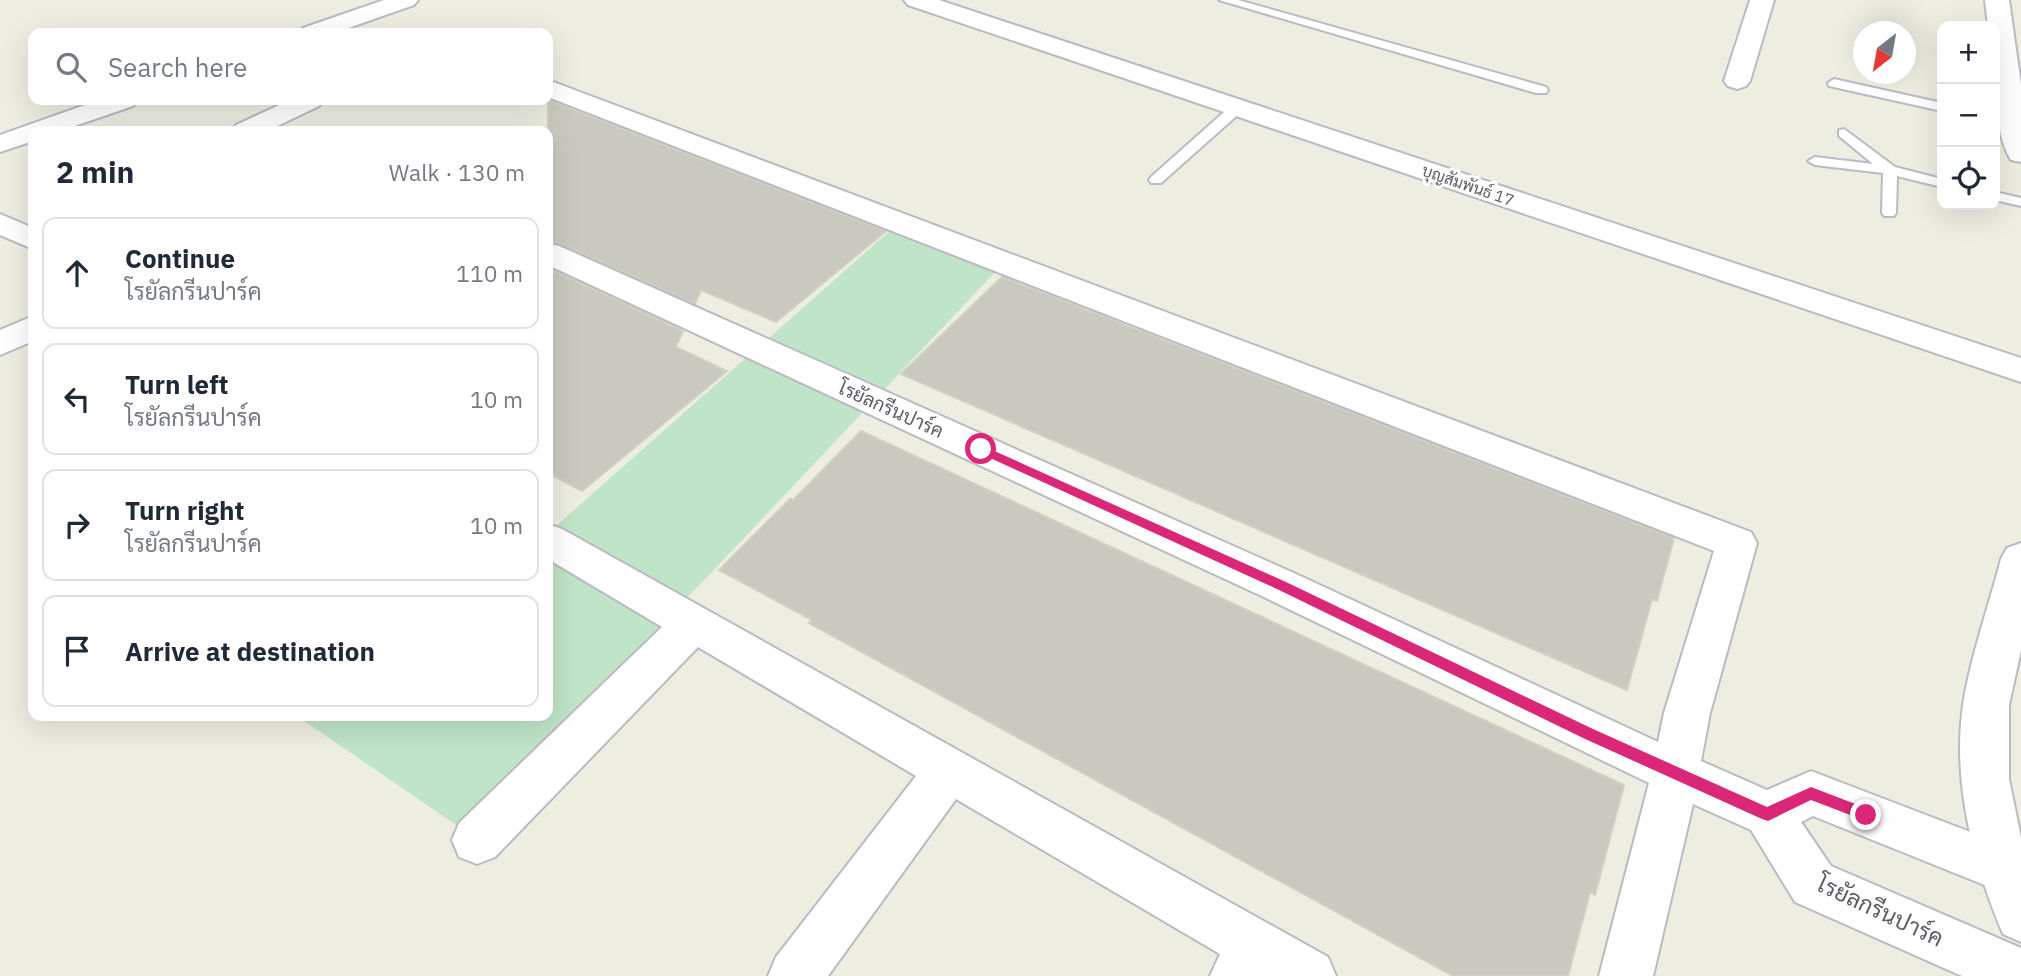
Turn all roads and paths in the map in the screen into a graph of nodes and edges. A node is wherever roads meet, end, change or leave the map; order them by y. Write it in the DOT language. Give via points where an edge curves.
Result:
graph roads {
  1 [pos="406,0"];
  2 [pos="916,0"];
  3 [pos="1225,0"];
  4 [pos="1762,0"];
  5 [pos="1997,0"];
  6 [pos="326,28"];
  7 [pos="1737,81"];
  8 [pos="1834,83"];
  9 [pos="553,90"];
  10 [pos="1541,90"];
  11 [pos="110,105"];
  12 [pos="302,105"];
  13 [pos="1937,106"];
  14 [pos="1237,107"];
  15 [pos="2004,121"];
  16 [pos="51,126"];
  17 [pos="267,126"];
  18 [pos="1844,133"];
  19 [pos="28,134"];
  20 [pos="0,144"];
  21 [pos="2021,154"];
  22 [pos="1815,161"];
  23 [pos="1890,170"];
  24 [pos="1156,180"];
  25 [pos="1937,182"];
  26 [pos="2000,197"];
  27 [pos="2021,202"];
  28 [pos="1889,213"];
  29 [pos="0,223"];
  30 [pos="28,237"];
  31 [pos="553,255"];
  32 [pos="28,330"];
  33 [pos="0,344"];
  34 [pos="2021,370"];
  35 [pos="553,543"];
  36 [pos="2021,559"];
  37 [pos="692,625"];
  38 [pos="950,769"];
  39 [pos="1674,772"];
  40 [pos="1768,814"];
  41 [pos="477,840"];
  42 [pos="2001,868"];
  43 [pos="2021,916"];
  44 [pos="1245,960"];
  45 [pos="2021,975"];
  46 [pos="795,976"];
  47 [pos="1309,976"];
  48 [pos="1626,976"];
  1 -- 6 [label="street"];
  2 -- 14 [label="street, บุญสัมพันธ์ 17"];
  3 -- 10 [label="lane"];
  4 -- 7 [label="street"];
  5 -- 15 [label="street"];
  8 -- 13 [label="lane"];
  9 -- 39 [label="street" via="1737,543"];
  11 -- 16 [label="street"];
  12 -- 17 [label="street"];
  14 -- 24 [label="lane"];
  14 -- 34 [label="street, บุญสัมพันธ์ 17"];
  15 -- 21 [label="street"];
  18 -- 23 [label="lane"];
  19 -- 20 [label="street"];
  22 -- 23 [label="lane"];
  23 -- 25 [label="lane"];
  23 -- 28 [label="lane"];
  26 -- 27 [label="lane"];
  29 -- 30 [label="street"];
  31 -- 39 [label="street, โรยัลกรีนปาร์ค" via="1282,586"];
  32 -- 33 [label="street"];
  35 -- 37 [label="street"];
  36 -- 42 [label="street" via="1986,705 1985,779"];
  37 -- 38 [label="street"];
  37 -- 41 [label="street"];
  38 -- 44 [label="street"];
  38 -- 46 [label="street"];
  39 -- 40 [label="street, โรยัลกรีนปาร์ค"];
  39 -- 48 [label="street"];
  40 -- 42 [label="street" via="1811,793"];
  40 -- 45 [label="street, โรยัลกรีนปาร์ค" via="1813,884"];
  42 -- 43 [label="street"];
  44 -- 47 [label="street"];
}
